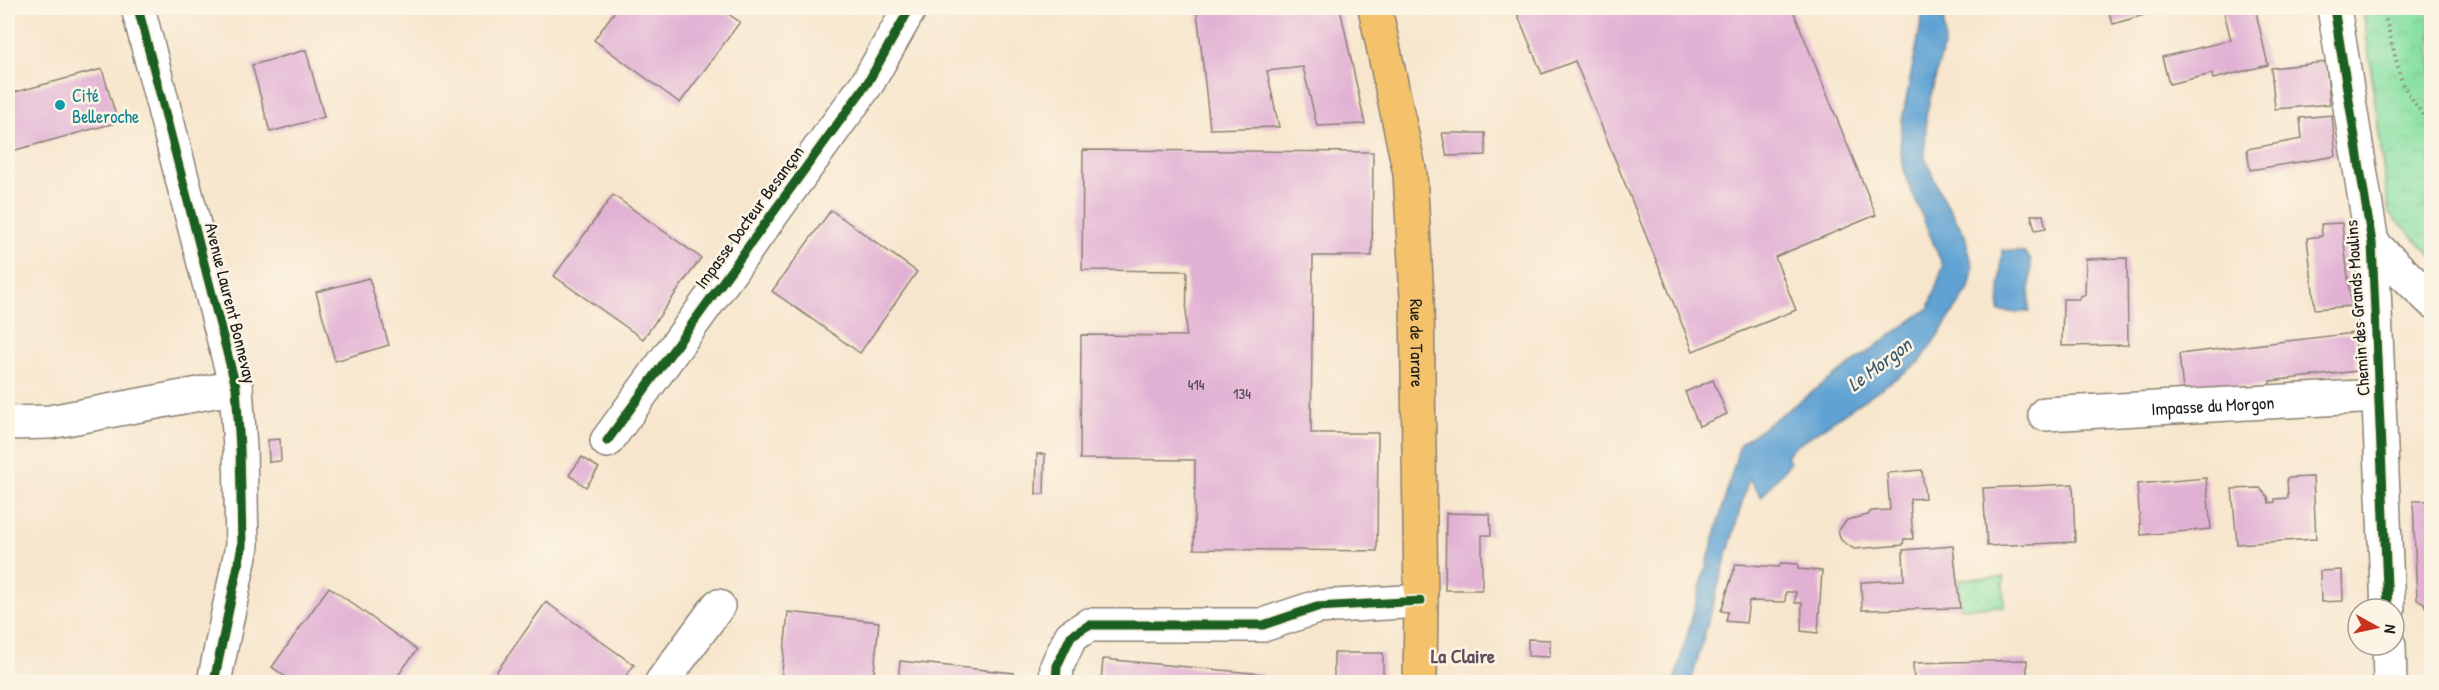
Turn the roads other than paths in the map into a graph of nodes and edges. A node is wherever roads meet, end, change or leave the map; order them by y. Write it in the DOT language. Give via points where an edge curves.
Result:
graph roads {
  1 [pos="138,8"];
  2 [pos="910,8"];
  3 [pos="1375,8"];
  4 [pos="2334,8"];
  5 [pos="2372,243"];
  6 [pos="2432,300"];
  7 [pos="236,387"];
  8 [pos="2379,396"];
  9 [pos="2045,414"];
  10 [pos="8,423"];
  11 [pos="607,441"];
  12 [pos="2387,597"];
  13 [pos="1421,601"];
  14 [pos="718,606"];
  15 [pos="2389,657"];
  16 [pos="214,682"];
  17 [pos="662,682"];
  18 [pos="1056,682"];
  19 [pos="1420,682"];
  20 [pos="2390,682"];
  1 -- 7 [label="street, Avenue Laurent Bonnevay"];
  2 -- 11 [label="street, Impasse Docteur Besançon" via="868,82"];
  3 -- 13 [label="main road, Rue de Tarare" via="1410,173 1417,298"];
  4 -- 5 [label="street, Chemin des Grands Moulins"];
  5 -- 6 [label="street"];
  5 -- 8 [label="street, Chemin des Grands Moulins"];
  7 -- 10 [label="street" via="50,422"];
  7 -- 16 [label="street, Avenue Laurent Bonnevay" via="242,546"];
  8 -- 9 [label="street, Impasse du Morgon"];
  8 -- 12 [label="street, Chemin des Grands Moulins"];
  13 -- 18 [label="street" via="1317,607 1263,625 1089,625 1071,636 1058,666"];
  13 -- 19 [label="main road, Rue de Tarare"];
  14 -- 17 [label="street"];
  15 -- 20 [label="street"];
}
